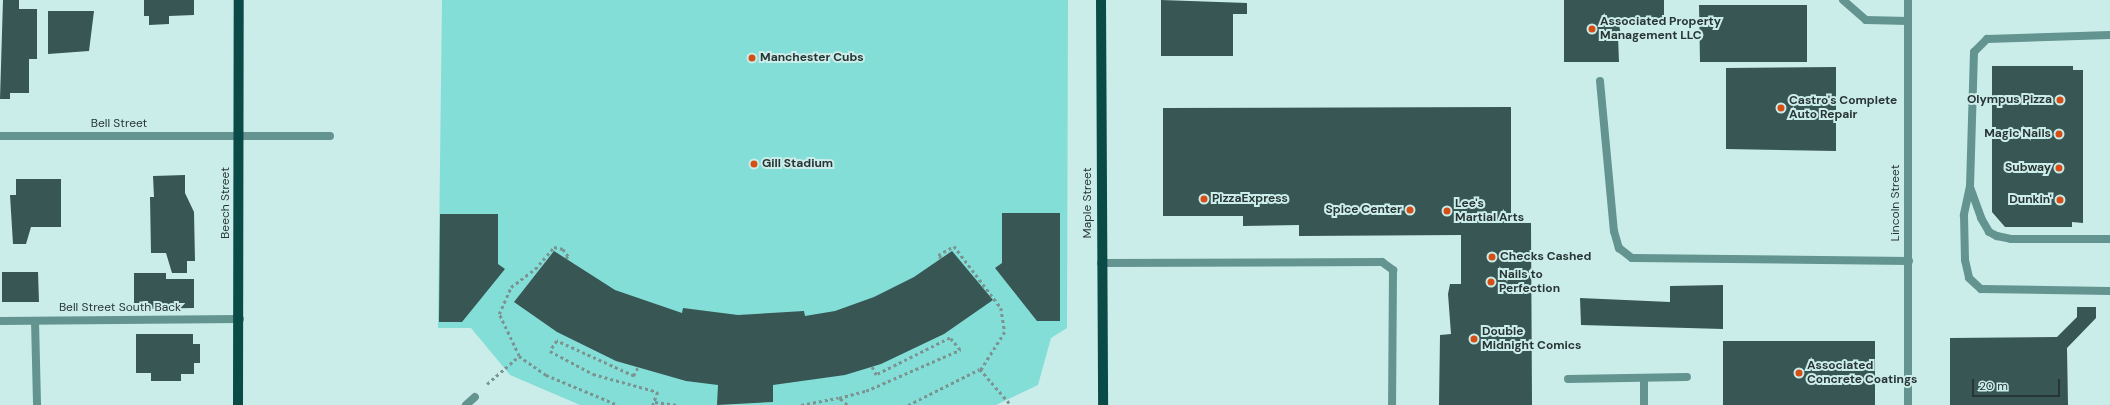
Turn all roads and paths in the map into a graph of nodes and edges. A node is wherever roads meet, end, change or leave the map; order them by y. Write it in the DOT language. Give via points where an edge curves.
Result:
graph roads {
  1 [pos="239,0"];
  2 [pos="1101,0"];
  3 [pos="1843,0"];
  4 [pos="1908,0"];
  5 [pos="1908,21"];
  6 [pos="2110,35"];
  7 [pos="1600,81"];
  8 [pos="0,136"];
  9 [pos="239,136"];
  10 [pos="330,136"];
  11 [pos="1970,186"];
  12 [pos="2110,239"];
  13 [pos="940,258"];
  14 [pos="566,260"];
  15 [pos="1909,261"];
  16 [pos="1102,263"];
  17 [pos="2110,291"];
  18 [pos="240,319"];
  19 [pos="0,321"];
  20 [pos="35,321"];
  21 [pos="519,357"];
  22 [pos="872,367"];
  23 [pos="504,368"];
  24 [pos="638,368"];
  25 [pos="981,370"];
  26 [pos="1687,377"];
  27 [pos="1644,378"];
  28 [pos="1568,379"];
  29 [pos="475,397"];
  30 [pos="839,398"];
  31 [pos="654,404"];
  32 [pos="37,405"];
  33 [pos="238,405"];
  34 [pos="466,405"];
  35 [pos="618,405"];
  36 [pos="677,405"];
  37 [pos="802,405"];
  38 [pos="846,405"];
  39 [pos="908,405"];
  40 [pos="1010,405"];
  41 [pos="1103,405"];
  42 [pos="1392,405"];
  43 [pos="1644,405"];
  44 [pos="1908,405"];
  1 -- 9 [label="main road, Beech Street"];
  2 -- 16 [label="main road, Maple Street"];
  3 -- 5 [label="street" via="1866,20"];
  4 -- 5 [label="street, Lincoln Street"];
  5 -- 15 [label="street, Lincoln Street"];
  6 -- 11 [label="street" via="1987,39 1974,52"];
  7 -- 15 [label="street" via="1614,231 1619,248 1632,258"];
  8 -- 9 [label="street, Bell Street"];
  9 -- 10 [label="street, Bell Street"];
  9 -- 18 [label="main road, Beech Street"];
  11 -- 12 [label="street" via="1980,218 1989,232 1997,236 2011,239"];
  11 -- 17 [label="street" via="1964,215 1965,260 1970,278 1981,289"];
  13 -- 25 [label="path" via="938,255 954,246 1001,308 1005,332"];
  14 -- 21 [label="path" via="568,256 562,249 554,247 535,269 511,287 499,314"];
  15 -- 44 [label="street, Lincoln Street"];
  16 -- 41 [label="main road, Maple Street"];
  16 -- 42 [label="street" via="1382,262 1393,270"];
  18 -- 20 [label="street, Bell Street South Back"];
  18 -- 33 [label="main road, Beech Street"];
  19 -- 20 [label="street, Bell Street South Back"];
  20 -- 32 [label="street"];
  21 -- 23 [label="path"];
  21 -- 35 [label="path" via="546,375"];
  22 -- 30 [label="path" via="876,375 950,338 960,350 866,392"];
  24 -- 31 [label="path" via="634,376 557,341 550,351 592,374 658,392"];
  25 -- 39 [label="path"];
  25 -- 40 [label="path"];
  26 -- 27 [label="street"];
  27 -- 28 [label="street"];
  27 -- 43 [label="street"];
  29 -- 34 [label="street"];
  30 -- 37 [label="path"];
  30 -- 38 [label="path"];
  31 -- 36 [label="path"];
}
